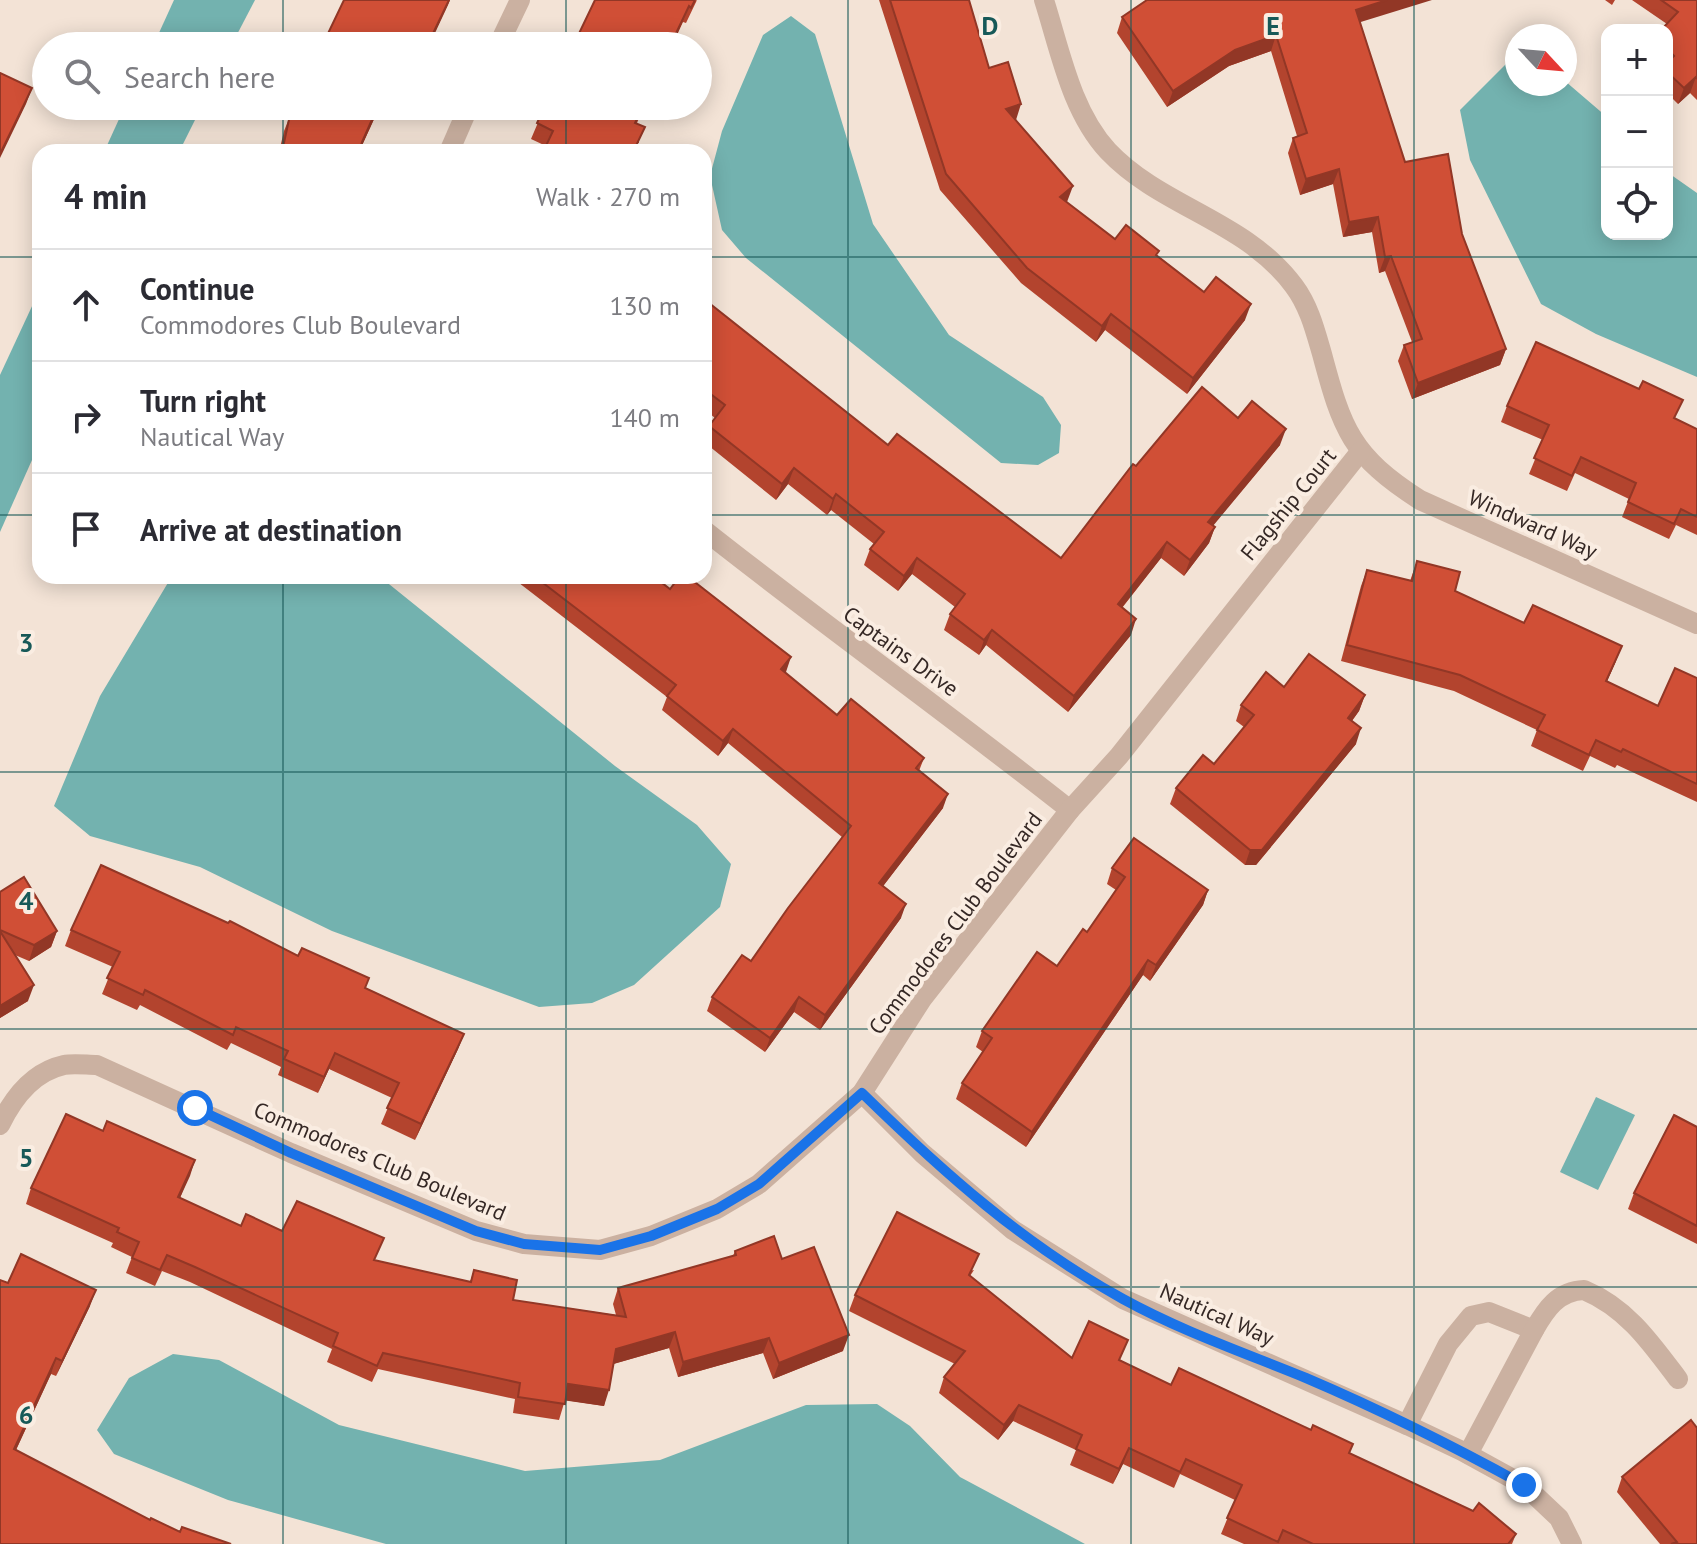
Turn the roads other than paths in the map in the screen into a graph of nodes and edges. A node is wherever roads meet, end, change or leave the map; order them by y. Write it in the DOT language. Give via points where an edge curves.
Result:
graph roads {
  1 [pos="520,0"];
  2 [pos="1044,0"];
  3 [pos="505,32"];
  4 [pos="463,120"];
  5 [pos="452,144"];
  6 [pos="1360,452"];
  7 [pos="712,536"];
  8 [pos="1697,624"];
  9 [pos="1070,810"];
  10 [pos="862,1093"];
  11 [pos="0,1125"];
  12 [pos="1534,1330"];
  13 [pos="1678,1379"];
  14 [pos="1407,1425"];
  15 [pos="1468,1454"];
  16 [pos="1572,1544"];
  1 -- 3 [label="street"];
  2 -- 6 [label="street, Flagship Court" via="1073,90 1107,149 1134,175 1268,256 1296,288 1313,321 1339,415"];
  4 -- 5 [label="street"];
  6 -- 8 [label="street, Windward Way" via="1386,479 1420,500"];
  6 -- 9 [label="street, Flagship Court" via="1119,756"];
  7 -- 9 [label="street, Captains Drive"];
  9 -- 10 [label="street, Commodores Club Boulevard" via="922,999"];
  10 -- 11 [label="street, Commodores Club Boulevard" via="759,1184 651,1236 600,1250 524,1244 476,1231 97,1065 65,1065 33,1080 13,1098"];
  10 -- 14 [label="street, Nautical Way" via="922,1153 1013,1230 1123,1299"];
  12 -- 13 [label="street" via="1561,1295 1584,1290 1622,1311"];
  12 -- 14 [label="street" via="1489,1312 1471,1316 1448,1344"];
  12 -- 15 [label="street"];
  14 -- 15 [label="street, Nautical Way"];
  15 -- 16 [label="street, Nautical Way" via="1524,1485 1559,1518"];
}
